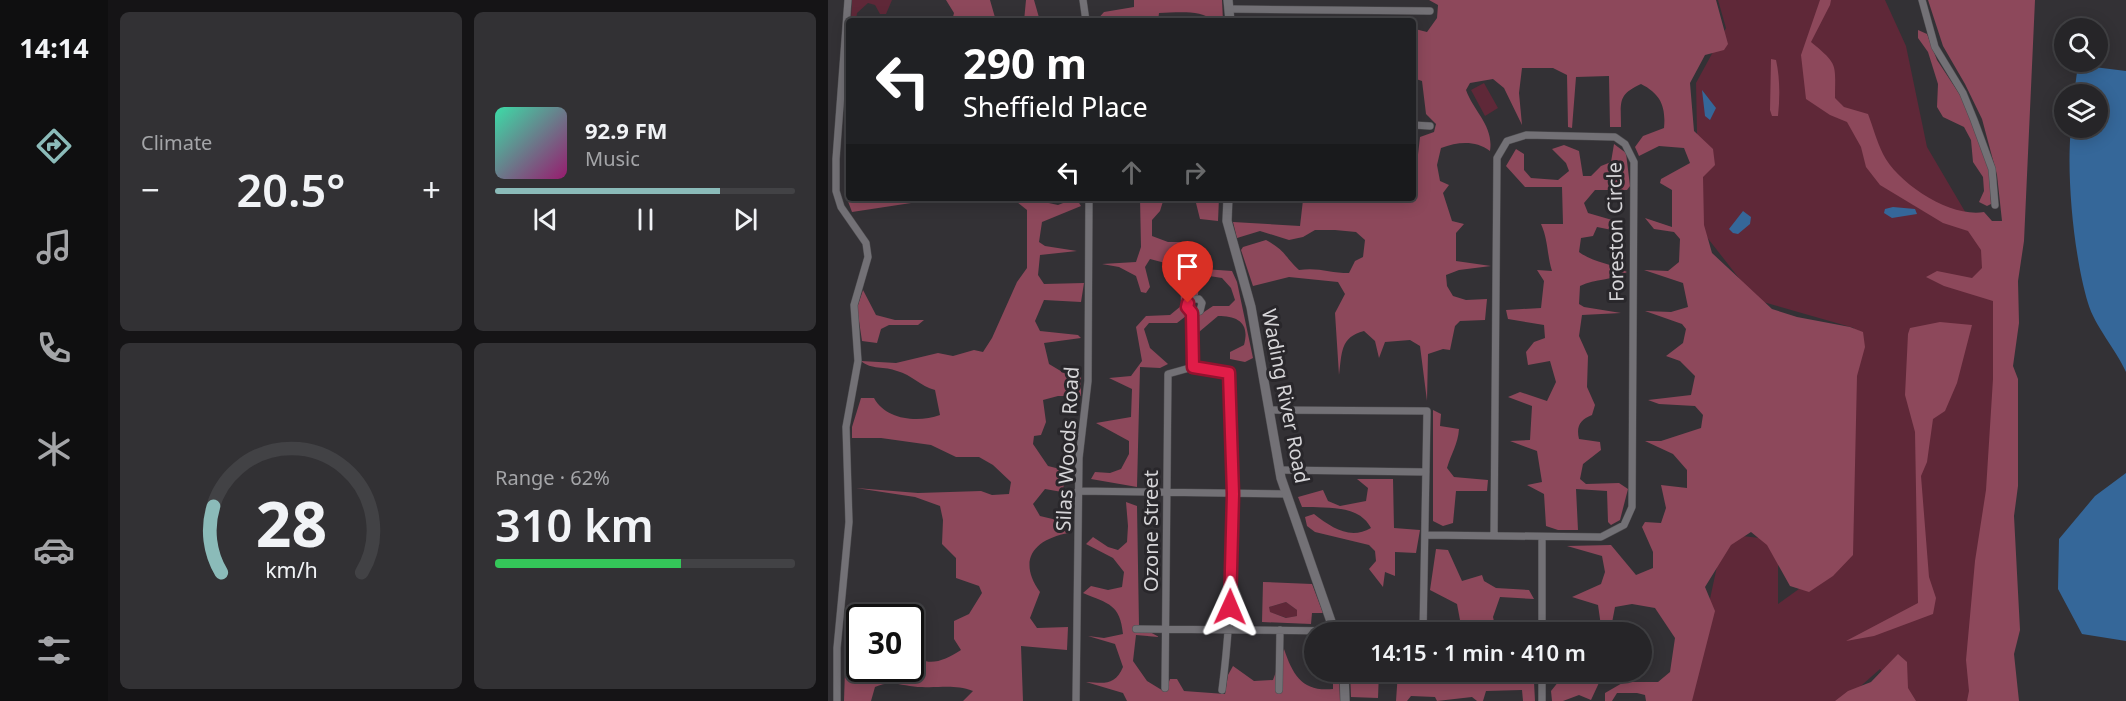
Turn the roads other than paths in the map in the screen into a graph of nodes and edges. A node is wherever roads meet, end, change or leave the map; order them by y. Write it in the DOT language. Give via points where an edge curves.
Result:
graph roads {
  1 [pos="848,0"];
  2 [pos="1083,0"];
  3 [pos="1922,0"];
  4 [pos="1229,4"];
  5 [pos="1430,11"];
  6 [pos="847,18"];
  7 [pos="1086,18"];
  8 [pos="846,42"];
  9 [pos="1416,125"];
  10 [pos="1430,126"];
  11 [pos="1089,201"];
  12 [pos="1228,201"];
  13 [pos="1995,205"];
  14 [pos="1192,313"];
  15 [pos="1193,367"];
  16 [pos="1271,410"];
  17 [pos="1280,470"];
  18 [pos="1426,471"];
  19 [pos="1078,491"];
  20 [pos="1167,493"];
  21 [pos="1233,494"];
  22 [pos="1287,494"];
  23 [pos="1426,535"];
  24 [pos="1494,536"];
  25 [pos="1542,537"];
  26 [pos="1332,622"];
  27 [pos="1423,622"];
  28 [pos="1542,622"];
  29 [pos="1136,629"];
  30 [pos="1230,629"];
  31 [pos="1166,630"];
  32 [pos="1281,630"];
  33 [pos="1304,631"];
  34 [pos="1344,682"];
  35 [pos="1542,682"];
  36 [pos="1165,688"];
  37 [pos="1222,690"];
  38 [pos="1279,690"];
  39 [pos="837,701"];
  40 [pos="1076,701"];
  41 [pos="1345,701"];
  42 [pos="1542,701"];
  1 -- 6 [label="street"];
  2 -- 7 [label="street"];
  3 -- 13 [label="street" via="1935,47 1963,93 1978,130 1992,170"];
  4 -- 5 [label="street"];
  8 -- 39 [label="street" via="836,191 841,207 866,243 868,257 854,305 858,361 846,427 849,522 838,639"];
  9 -- 10 [label="street"];
  11 -- 19 [label="street, Silas Woods Road" via="1088,381"];
  12 -- 16 [label="main road, Wading River Road" via="1227,221 1251,307"];
  14 -- 15 [label="street"];
  15 -- 20 [label="street, Ozone Street" via="1168,374"];
  15 -- 21 [label="street" via="1229,373"];
  16 -- 17 [label="main road, Wading River Road"];
  16 -- 18 [label="street" via="1426,411"];
  17 -- 18 [label="street"];
  17 -- 22 [label="main road, Wading River Road"];
  18 -- 23 [label="street"];
  19 -- 20 [label="street"];
  19 -- 40 [label="street, Silas Woods Road"];
  20 -- 21 [label="street"];
  20 -- 31 [label="street, Ozone Street"];
  21 -- 22 [label="street"];
  21 -- 30 [label="street"];
  22 -- 26 [label="main road, Wading River Road"];
  23 -- 24 [label="street, Foreston Circle"];
  23 -- 27 [label="street"];
  24 -- 25 [label="street, Foreston Circle"];
  24 -- 25 [label="street, Foreston Circle" via="1497,158 1507,141 1527,135 1615,137 1625,144 1634,162 1632,507 1624,525 1610,535"];
  25 -- 28 [label="street"];
  29 -- 31 [label="street"];
  30 -- 31 [label="street"];
  30 -- 32 [label="street"];
  30 -- 37 [label="street"];
  31 -- 36 [label="street, Ozone Street"];
  32 -- 33 [label="street"];
  32 -- 38 [label="street"];
  34 -- 41 [label="main road"];
  35 -- 42 [label="street"];
}
